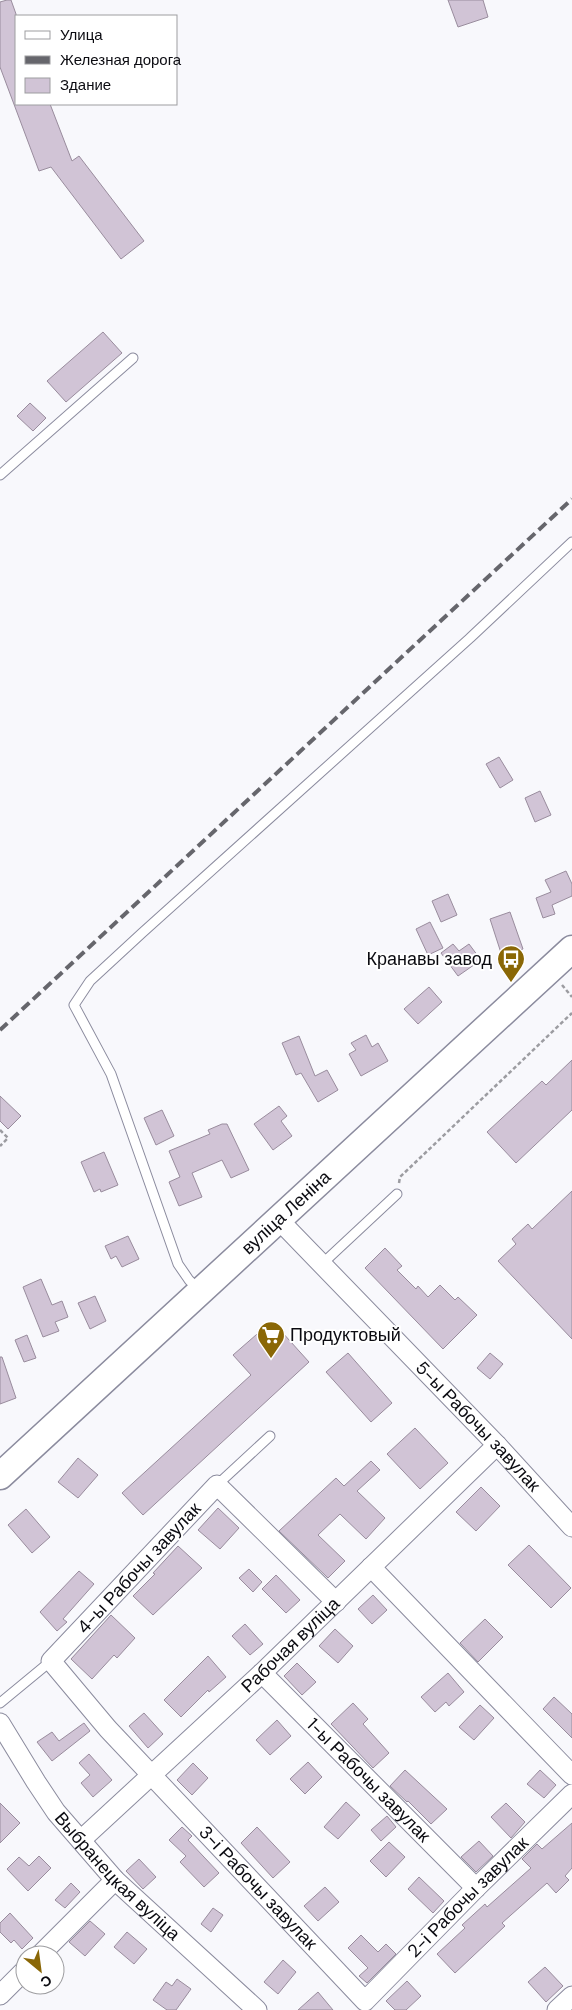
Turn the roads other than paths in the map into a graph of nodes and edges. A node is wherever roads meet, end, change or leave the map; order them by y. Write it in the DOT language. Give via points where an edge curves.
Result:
graph roads {
  1 [pos="133,358"];
  2 [pos="0,475"];
  3 [pos="572,542"];
  4 [pos="572,949"];
  5 [pos="397,1194"];
  6 [pos="278,1219"];
  7 [pos="322,1264"];
  8 [pos="199,1291"];
  9 [pos="270,1436"];
  10 [pos="497,1445"];
  11 [pos="0,1476"];
  12 [pos="217,1485"];
  13 [pos="572,1527"];
  14 [pos="371,1567"];
  15 [pos="336,1602"];
  16 [pos="51,1661"];
  17 [pos="262,1673"];
  18 [pos="0,1703"];
  19 [pos="0,1723"];
  20 [pos="152,1775"];
  21 [pos="572,1775"];
  22 [pos="572,1794"];
  23 [pos="81,1840"];
  24 [pos="115,1880"];
  25 [pos="476,1888"];
  26 [pos="50,1945"];
  27 [pos="15,1980"];
  28 [pos="0,1995"];
  29 [pos="572,1996"];
  30 [pos="365,2002"];
  31 [pos="257,2010"];
  32 [pos="557,2010"];
  1 -- 2 [label="lane"];
  3 -- 8 [label="lane" via="135,939 90,981 74,1005 111,1074 178,1264"];
  4 -- 6 [label="main road, вуліца Леніна"];
  5 -- 7 [label="lane"];
  6 -- 7 [label="street, 5-ы Рабочы завулак"];
  6 -- 8 [label="main road, вуліца Леніна"];
  7 -- 10 [label="street, 5-ы Рабочы завулак"];
  8 -- 11 [label="main road, вуліца Леніна"];
  9 -- 12 [label="lane"];
  10 -- 13 [label="street, 5-ы Рабочы завулак"];
  10 -- 14 [label="street, Рабочая вуліца"];
  12 -- 15 [label="street"];
  12 -- 16 [label="street, 4-ы Рабочы завулак"];
  14 -- 15 [label="street, Рабочая вуліца"];
  14 -- 21 [label="street"];
  15 -- 17 [label="street, Рабочая вуліца"];
  16 -- 18 [label="lane"];
  16 -- 20 [label="street"];
  17 -- 20 [label="street, Рабочая вуліца"];
  17 -- 25 [label="street, 1-ы Рабочы завулак"];
  19 -- 23 [label="street, Выбранецкая вуліца" via="56,1812"];
  20 -- 23 [label="street, Рабочая вуліца"];
  20 -- 30 [label="street, 3-і Рабочы завулак"];
  22 -- 25 [label="street, 2-і Рабочы завулак"];
  23 -- 24 [label="street, Выбранецкая вуліца"];
  24 -- 26 [label="street"];
  24 -- 31 [label="street, Выбранецкая вуліца"];
  25 -- 30 [label="street, 2-і Рабочы завулак"];
  27 -- 28 [label="street"];
  29 -- 32 [label="street"];
}
